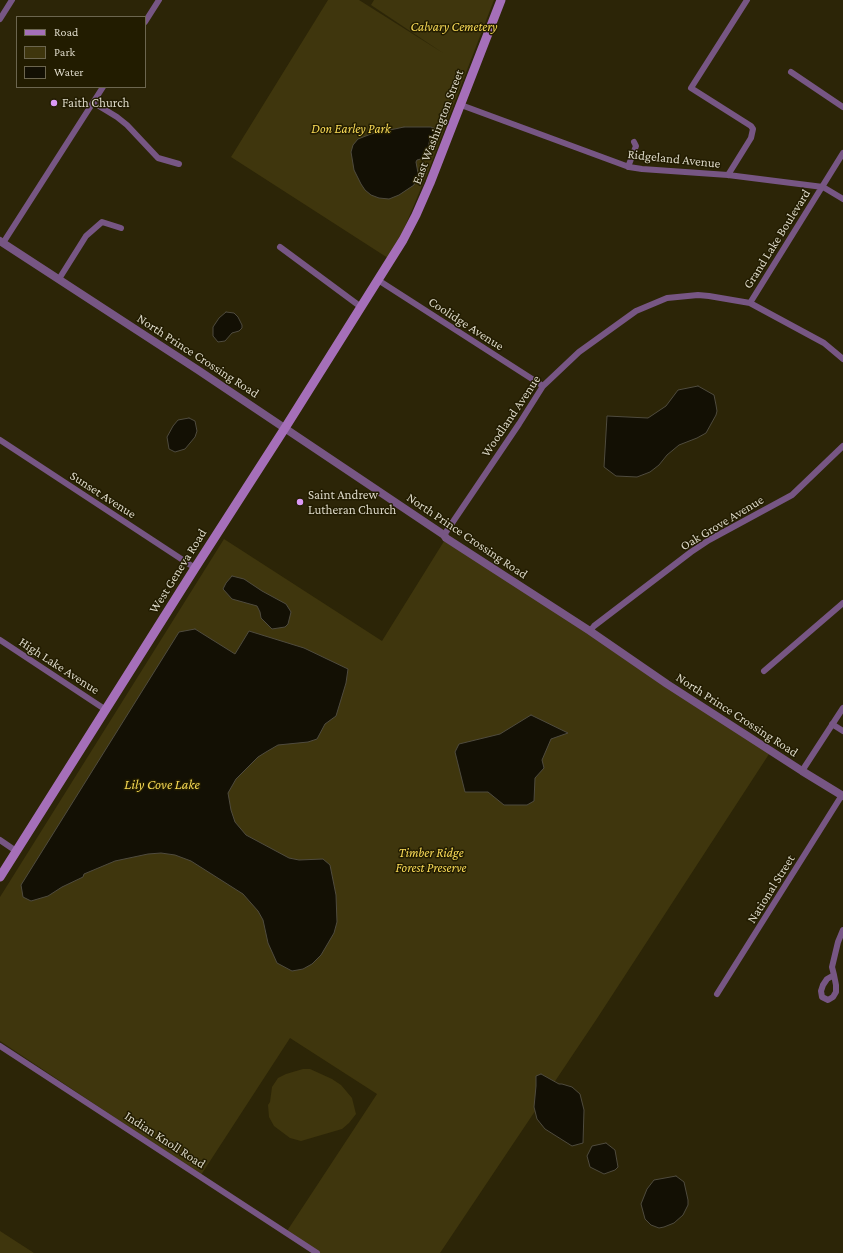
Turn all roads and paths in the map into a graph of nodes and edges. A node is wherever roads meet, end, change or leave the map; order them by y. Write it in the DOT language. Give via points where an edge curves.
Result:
graph roads {
  1 [pos="12,0"];
  2 [pos="159,0"];
  3 [pos="501,0"];
  4 [pos="747,0"];
  5 [pos="0,19"];
  6 [pos="146,20"];
  7 [pos="791,72"];
  8 [pos="102,88"];
  9 [pos="94,103"];
  10 [pos="461,104"];
  11 [pos="843,107"];
  12 [pos="634,142"];
  13 [pos="843,153"];
  14 [pos="179,164"];
  15 [pos="628,167"];
  16 [pos="728,175"];
  17 [pos="823,186"];
  18 [pos="843,199"];
  19 [pos="121,228"];
  20 [pos="1,242"];
  21 [pos="280,247"];
  22 [pos="59,279"];
  23 [pos="378,280"];
  24 [pos="750,303"];
  25 [pos="361,307"];
  26 [pos="843,359"];
  27 [pos="543,386"];
  28 [pos="285,428"];
  29 [pos="0,440"];
  30 [pos="843,446"];
  31 [pos="444,534"];
  32 [pos="194,568"];
  33 [pos="843,603"];
  34 [pos="590,631"];
  35 [pos="0,640"];
  36 [pos="764,671"];
  37 [pos="843,708"];
  38 [pos="106,710"];
  39 [pos="832,724"];
  40 [pos="843,731"];
  41 [pos="802,771"];
  42 [pos="843,795"];
  43 [pos="0,840"];
  44 [pos="16,851"];
  45 [pos="0,877"];
  46 [pos="843,930"];
  47 [pos="834,975"];
  48 [pos="718,994"];
  49 [pos="0,1046"];
  50 [pos="317,1253"];
  1 -- 5 [label="street"];
  2 -- 6 [label="street"];
  3 -- 10 [label="main road, East Washington Street"];
  4 -- 16 [label="street" via="691,88 751,126 753,130 751,138"];
  7 -- 11 [label="street"];
  8 -- 9 [label="street"];
  9 -- 14 [label="street" via="127,125 158,158"];
  9 -- 20 [label="street"];
  10 -- 15 [label="street, Ridgeland Avenue"];
  10 -- 23 [label="main road, East Washington Street" via="422,203"];
  12 -- 15 [label="street" via="636,146"];
  13 -- 17 [label="street, Grand Lake Boulevard"];
  15 -- 16 [label="street, Ridgeland Avenue"];
  16 -- 17 [label="street, Ridgeland Avenue"];
  17 -- 18 [label="street, Ridgeland Avenue"];
  17 -- 24 [label="street, Grand Lake Boulevard"];
  19 -- 22 [label="street" via="102,222 86,236"];
  20 -- 22 [label="street, North Prince Crossing Road"];
  21 -- 25 [label="street"];
  22 -- 28 [label="street, North Prince Crossing Road"];
  23 -- 25 [label="main road, West Geneva Road"];
  23 -- 27 [label="street, Coolidge Avenue"];
  24 -- 26 [label="street, Woodland Avenue" via="824,343"];
  24 -- 27 [label="street, Woodland Avenue" via="709,296 667,298 629,315 579,352"];
  25 -- 28 [label="main road, West Geneva Road"];
  27 -- 31 [label="street, Woodland Avenue"];
  28 -- 31 [label="street, North Prince Crossing Road"];
  28 -- 32 [label="main road, West Geneva Road"];
  29 -- 32 [label="street, Sunset Avenue"];
  30 -- 34 [label="street, Oak Grove Avenue" via="795,493 691,552"];
  31 -- 34 [label="street, North Prince Crossing Road" via="446,538"];
  32 -- 38 [label="main road, West Geneva Road"];
  33 -- 36 [label="street"];
  34 -- 41 [label="street, North Prince Crossing Road"];
  35 -- 38 [label="street, High Lake Avenue"];
  37 -- 39 [label="street"];
  38 -- 44 [label="main road, West Geneva Road"];
  39 -- 40 [label="street"];
  39 -- 41 [label="street"];
  41 -- 42 [label="street, North Prince Crossing Road"];
  42 -- 48 [label="street, National Street"];
  43 -- 44 [label="street"];
  44 -- 45 [label="main road, West Geneva Road"];
  46 -- 47 [label="street" via="833,960"];
  49 -- 50 [label="street, Indian Knoll Road"];
}
